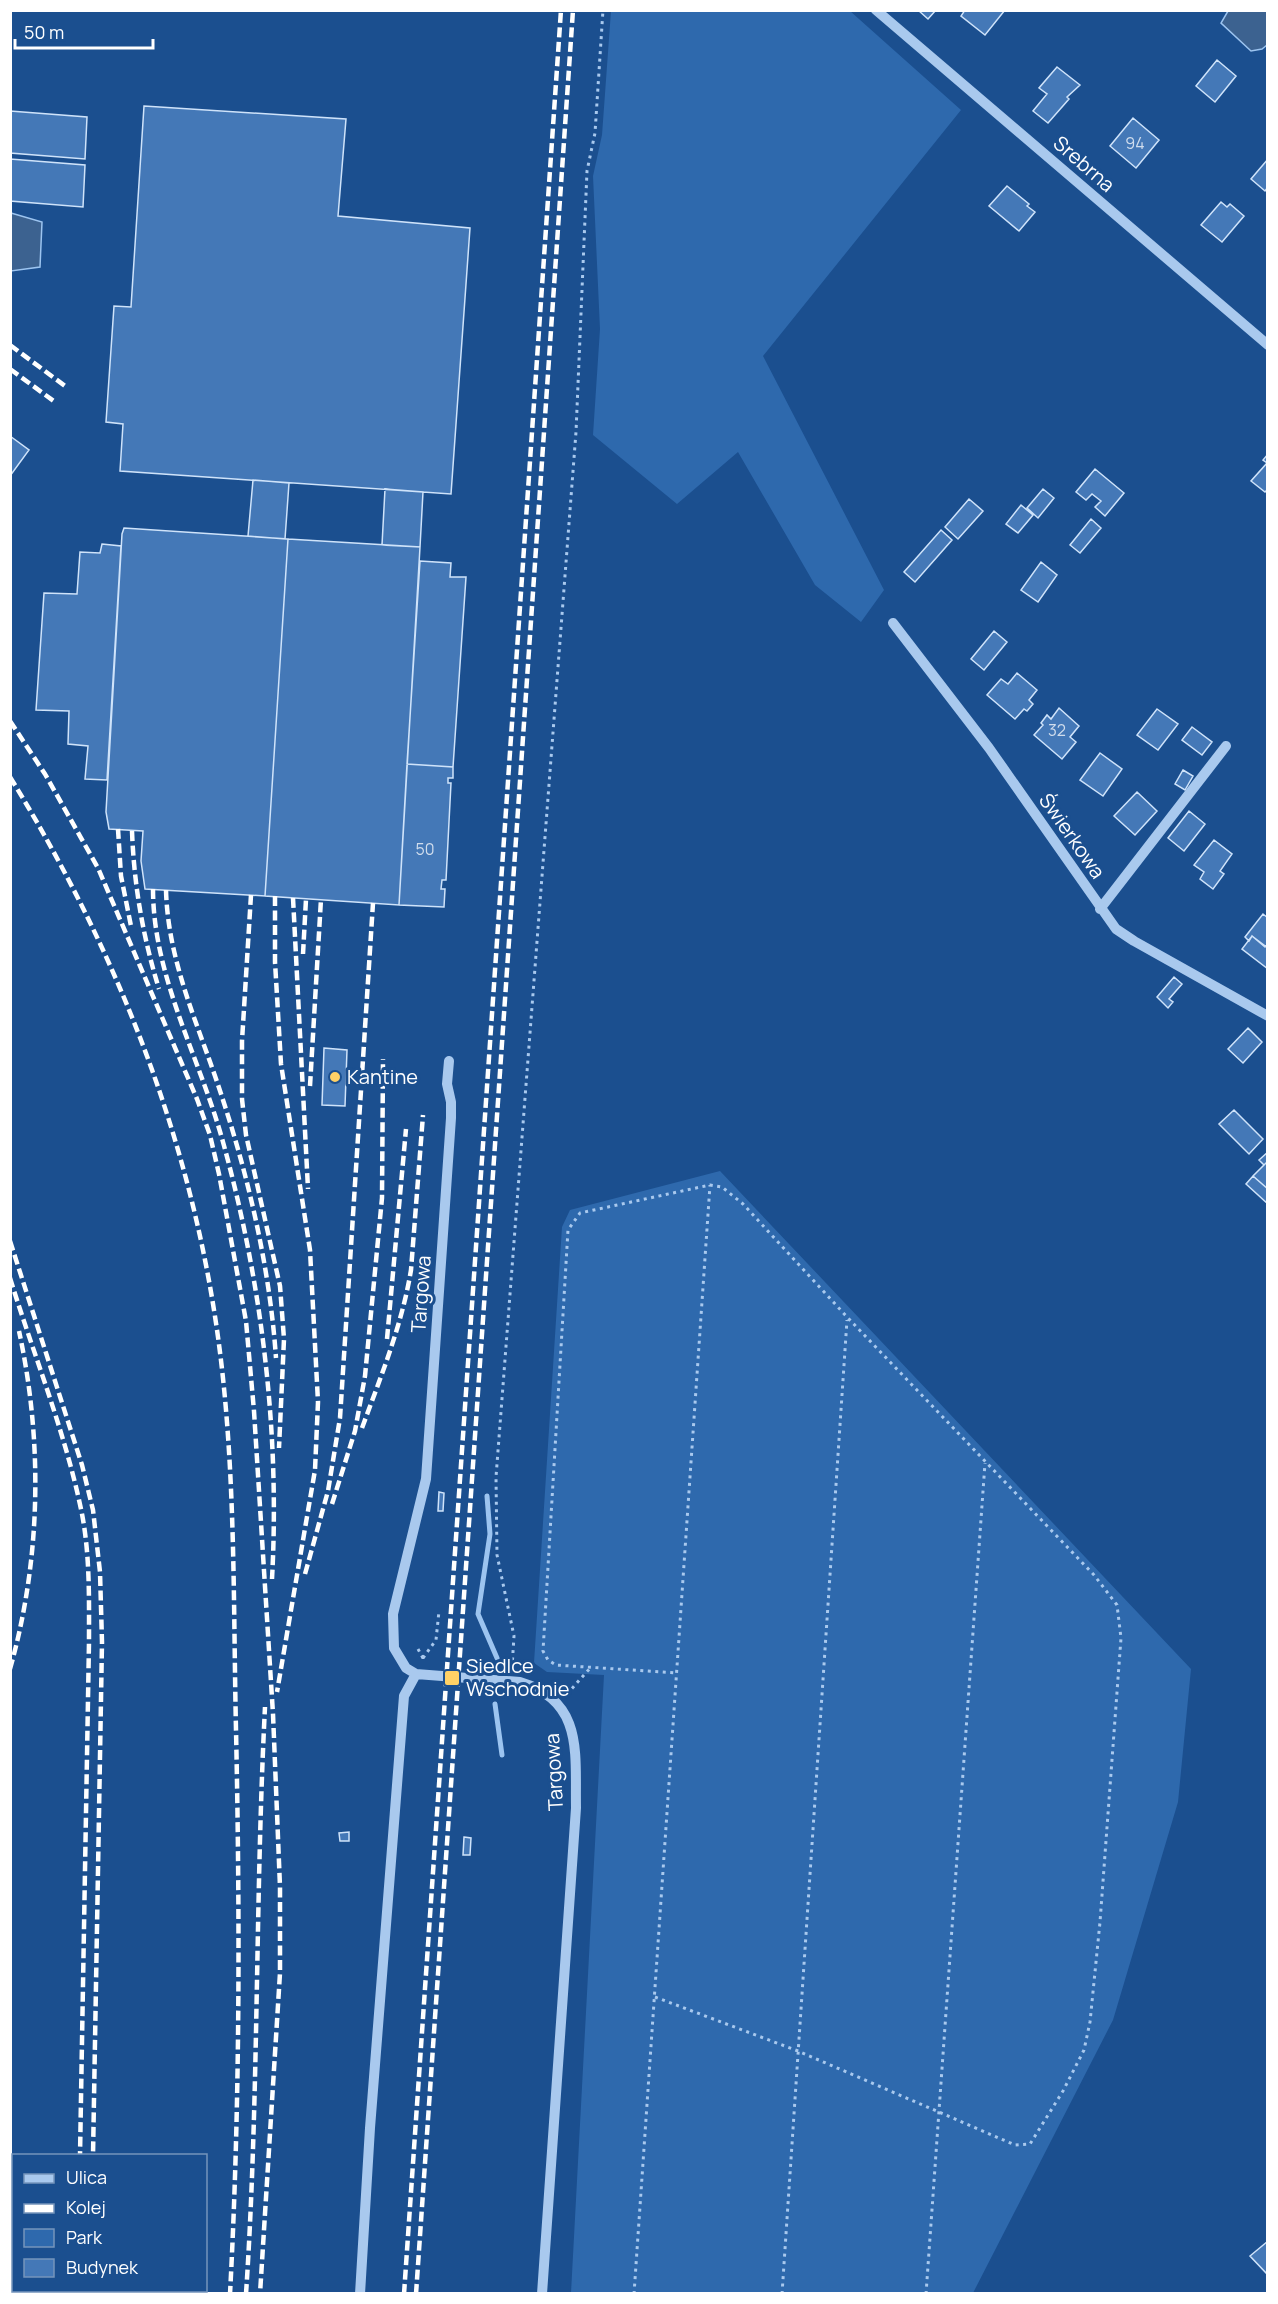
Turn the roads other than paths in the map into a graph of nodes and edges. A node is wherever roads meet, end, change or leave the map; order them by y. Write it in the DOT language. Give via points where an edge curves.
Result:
graph roads {
  1 [pos="876,10"];
  2 [pos="1268,345"];
  3 [pos="893,623"];
  4 [pos="1226,746"];
  5 [pos="1100,909"];
  6 [pos="1268,1016"];
  7 [pos="449,1061"];
  8 [pos="416,1674"];
  9 [pos="360,2294"];
  10 [pos="542,2294"];
  1 -- 2 [label="street, Srebrna"];
  3 -- 5 [label="street, Świerkowa" via="989,748"];
  4 -- 5 [label="street"];
  5 -- 6 [label="street, Świerkowa" via="1116,929 1134,941"];
  7 -- 8 [label="street, Targowa" via="447,1084 452,1102 426,1479 393,1614 394,1648 406,1668"];
  8 -- 9 [label="street" via="404,1696"];
  8 -- 10 [label="street, Targowa" via="534,1686 556,1701 571,1726 576,1808"];
}
